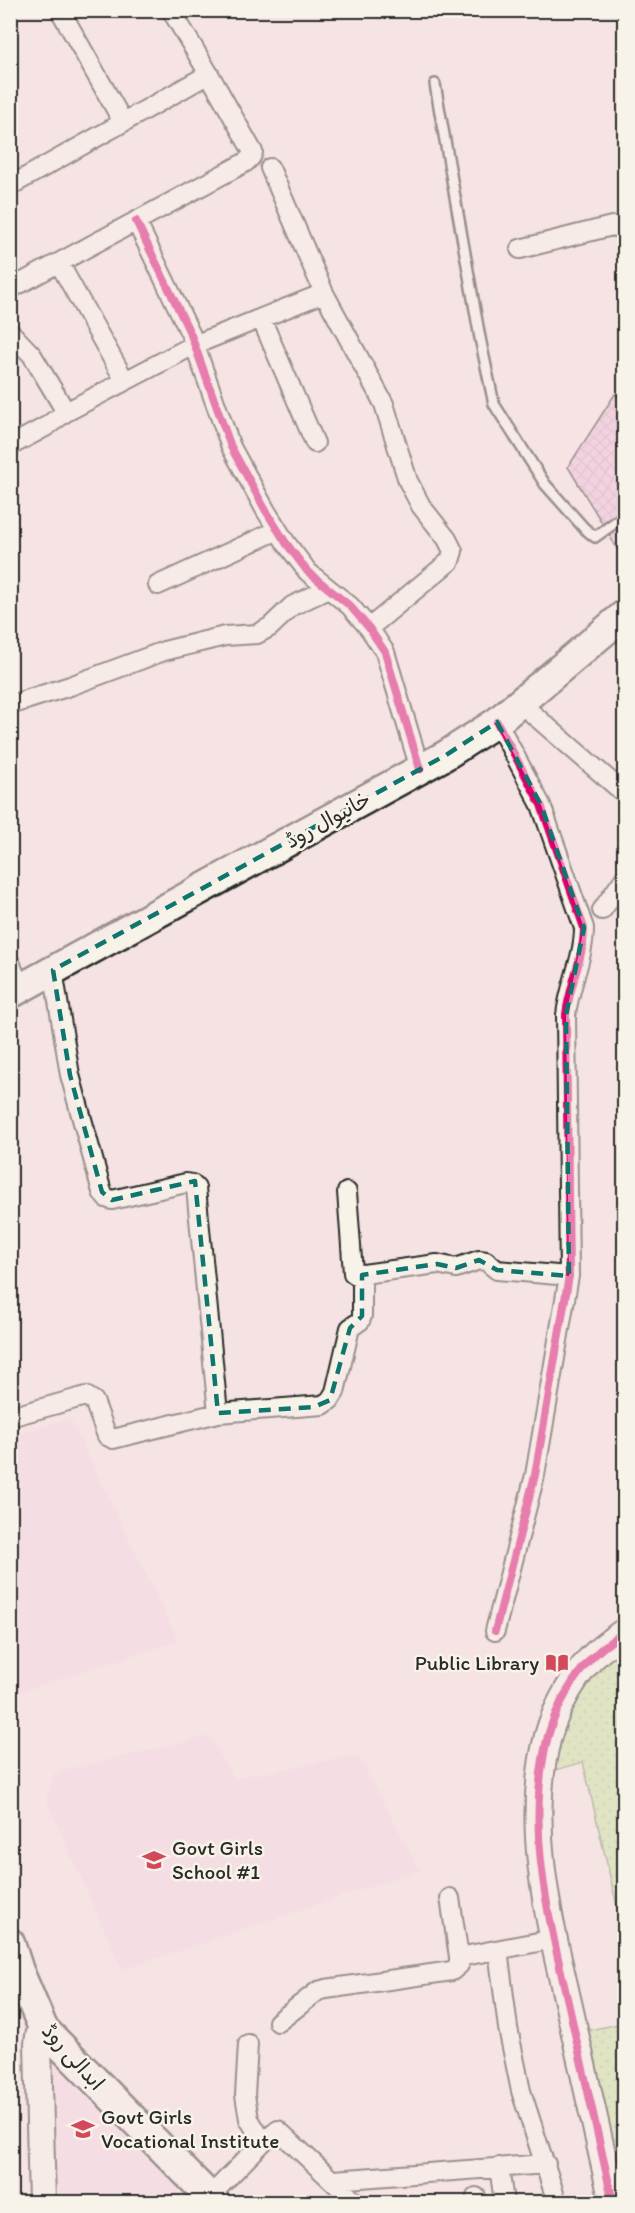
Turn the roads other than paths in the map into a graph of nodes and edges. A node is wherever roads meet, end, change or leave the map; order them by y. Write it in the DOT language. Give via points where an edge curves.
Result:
graph roads {
  1 [pos="60,10"];
  2 [pos="171,10"];
  3 [pos="209,74"];
  4 [pos="435,84"];
  5 [pos="123,122"];
  6 [pos="270,168"];
  7 [pos="12,182"];
  8 [pos="135,221"];
  9 [pos="624,228"];
  10 [pos="520,249"];
  11 [pos="59,263"];
  12 [pos="10,289"];
  13 [pos="324,293"];
  14 [pos="261,318"];
  15 [pos="10,332"];
  16 [pos="194,345"];
  17 [pos="125,381"];
  18 [pos="66,412"];
  19 [pos="315,442"];
  20 [pos="10,446"];
  21 [pos="624,516"];
  22 [pos="278,530"];
  23 [pos="158,585"];
  24 [pos="328,589"];
  25 [pos="624,605"];
  26 [pos="616,621"];
  27 [pos="369,628"];
  28 [pos="520,703"];
  29 [pos="10,705"];
  30 [pos="497,722"];
  31 [pos="420,769"];
  32 [pos="624,793"];
  33 [pos="624,879"];
  34 [pos="613,904"];
  35 [pos="53,970"];
  36 [pos="14,981"];
  37 [pos="347,1192"];
  38 [pos="362,1275"];
  39 [pos="569,1276"];
  40 [pos="218,1413"];
  41 [pos="10,1417"];
  42 [pos="495,1631"];
  43 [pos="624,1632"];
  44 [pos="450,1898"];
  45 [pos="554,1939"];
  46 [pos="10,1943"];
  47 [pos="498,1950"];
  48 [pos="459,1957"];
  49 [pos="278,2022"];
  50 [pos="43,2028"];
  51 [pos="248,2044"];
  52 [pos="263,2142"];
  53 [pos="546,2164"];
  54 [pos="499,2167"];
  55 [pos="334,2180"];
  56 [pos="212,2200"];
  57 [pos="42,2202"];
  58 [pos="355,2202"];
  59 [pos="504,2202"];
  60 [pos="557,2202"];
  61 [pos="613,2202"];
  1 -- 5 [label="street"];
  2 -- 3 [label="street"];
  3 -- 5 [label="street"];
  3 -- 8 [label="street" via="253,152 251,157"];
  4 -- 21 [label="lane" via="494,404 545,484 584,528 595,537"];
  5 -- 7 [label="street"];
  6 -- 13 [label="street"];
  8 -- 11 [label="street"];
  8 -- 16 [label="street"];
  9 -- 10 [label="street" via="612,226"];
  11 -- 12 [label="street"];
  11 -- 17 [label="street"];
  13 -- 14 [label="street"];
  13 -- 27 [label="street" via="384,404 408,481 453,551 450,561"];
  14 -- 16 [label="street"];
  14 -- 19 [label="street"];
  15 -- 18 [label="street" via="32,355"];
  16 -- 17 [label="street"];
  16 -- 22 [label="street" via="231,447"];
  17 -- 18 [label="street"];
  18 -- 20 [label="street"];
  22 -- 23 [label="street"];
  22 -- 24 [label="street" via="308,572"];
  24 -- 27 [label="street"];
  24 -- 29 [label="street" via="292,606 257,634 225,636 164,651"];
  25 -- 26 [label="main road, خانیوال روڈ"];
  26 -- 28 [label="main road, خانیوال روڈ"];
  27 -- 31 [label="street" via="385,652"];
  28 -- 30 [label="main road, خانیوال روڈ"];
  28 -- 32 [label="street"];
  30 -- 31 [label="main road, خانیوال روڈ"];
  30 -- 39 [label="street" via="541,805 584,928 584,943 566,1015"];
  31 -- 35 [label="main road, خانیوال روڈ"];
  33 -- 34 [label="street"];
  35 -- 36 [label="main road, خانیوال روڈ"];
  35 -- 40 [label="street" via="70,1075 102,1192 112,1200 186,1183 196,1188"];
  37 -- 38 [label="street" via="352,1273"];
  38 -- 39 [label="street" via="437,1264 456,1268 479,1260 497,1270"];
  38 -- 40 [label="street" via="362,1316 350,1328 330,1400 314,1407"];
  39 -- 42 [label="street" via="536,1475"];
  40 -- 41 [label="street" via="113,1439 107,1436 94,1401 86,1396"];
  43 -- 45 [label="street" via="598,1651 582,1670 548,1736 538,1799 540,1850"];
  44 -- 48 [label="street"];
  45 -- 47 [label="street"];
  45 -- 61 [label="street"];
  46 -- 50 [label="main road, ابدالی روڈ"];
  47 -- 48 [label="street"];
  47 -- 53 [label="street" via="521,2091"];
  48 -- 49 [label="street" via="459,1965 452,1971 318,1991"];
  50 -- 56 [label="main road, ابدالی روڈ"];
  50 -- 57 [label="street" via="38,2044"];
  51 -- 52 [label="street" via="245,2095 249,2119"];
  52 -- 55 [label="street" via="274,2132 282,2132"];
  52 -- 56 [label="street"];
  53 -- 54 [label="street"];
  53 -- 60 [label="street"];
  54 -- 55 [label="street"];
  54 -- 59 [label="street"];
  55 -- 58 [label="street"];
}
